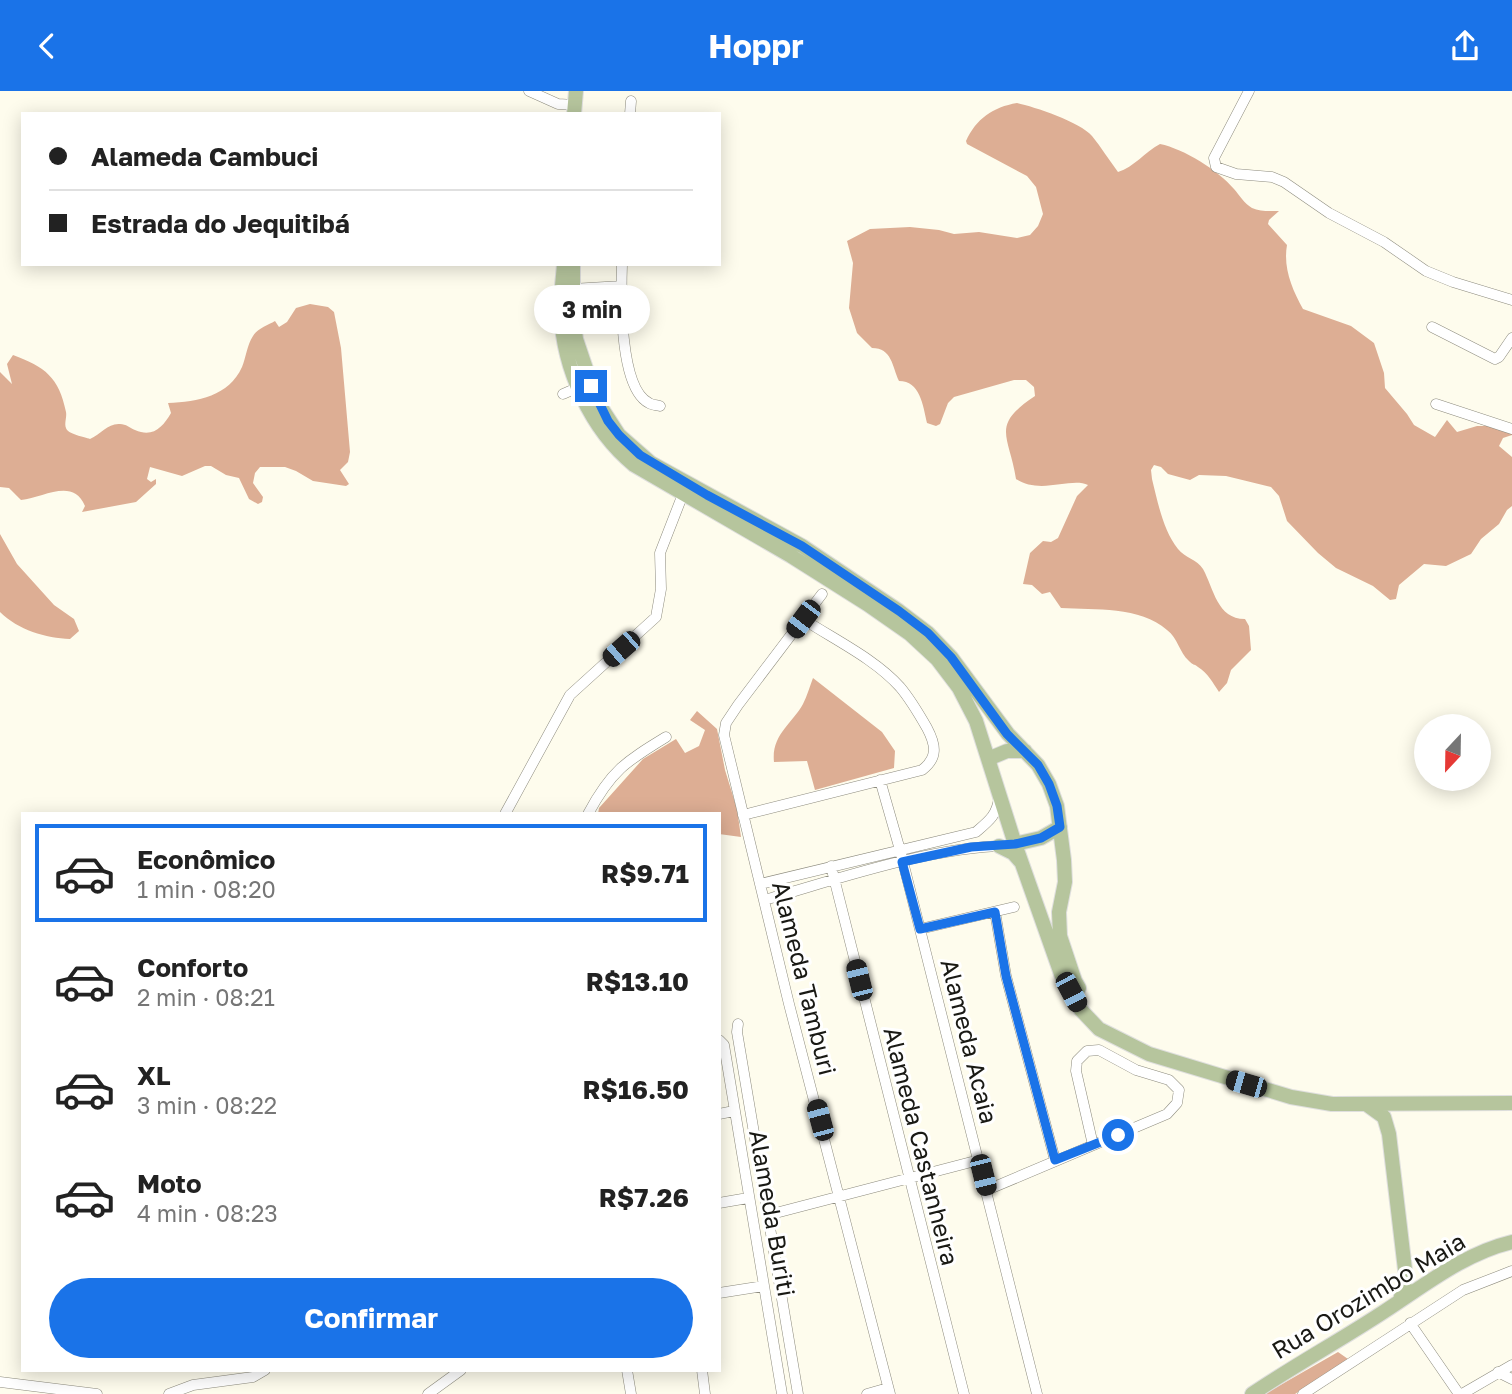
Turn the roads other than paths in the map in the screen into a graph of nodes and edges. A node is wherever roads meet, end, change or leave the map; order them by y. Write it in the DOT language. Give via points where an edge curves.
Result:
graph roads {
  1 [pos="529,91"];
  2 [pos="585,91"];
  3 [pos="1249,91"];
  4 [pos="631,101"];
  5 [pos="577,106"];
  6 [pos="629,112"];
  7 [pos="564,266"];
  8 [pos="573,266"];
  9 [pos="622,266"];
  10 [pos="621,286"];
  11 [pos="572,289"];
  12 [pos="1512,300"];
  13 [pos="573,310"];
  14 [pos="621,311"];
  15 [pos="1432,327"];
  16 [pos="1512,338"];
  17 [pos="579,387"];
  18 [pos="563,394"];
  19 [pos="1436,404"];
  20 [pos="660,406"];
  21 [pos="1512,429"];
  22 [pos="683,494"];
  23 [pos="822,594"];
  24 [pos="803,619"];
  25 [pos="666,737"];
  26 [pos="1026,751"];
  27 [pos="988,759"];
  28 [pos="880,780"];
  29 [pos="1000,793"];
  30 [pos="507,812"];
  31 [pos="589,812"];
  32 [pos="743,815"];
  33 [pos="1060,827"];
  34 [pos="975,832"];
  35 [pos="1015,844"];
  36 [pos="978,846"];
  37 [pos="999,846"];
  38 [pos="900,850"];
  39 [pos="902,862"];
  40 [pos="831,866"];
  41 [pos="1026,869"];
  42 [pos="834,880"];
  43 [pos="760,884"];
  44 [pos="764,899"];
  45 [pos="1014,907"];
  46 [pos="995,912"];
  47 [pos="920,929"];
  48 [pos="738,1024"];
  49 [pos="1121,1039"];
  50 [pos="721,1042"];
  51 [pos="1417,1103"];
  52 [pos="1512,1103"];
  53 [pos="1366,1104"];
  54 [pos="734,1111"];
  55 [pos="721,1114"];
  56 [pos="1389,1134"];
  57 [pos="1093,1145"];
  58 [pos="979,1160"];
  59 [pos="1055,1160"];
  60 [pos="909,1179"];
  61 [pos="987,1190"];
  62 [pos="839,1197"];
  63 [pos="747,1198"];
  64 [pos="721,1203"];
  65 [pos="768,1215"];
  66 [pos="1512,1242"];
  67 [pos="1512,1271"];
  68 [pos="1406,1278"];
  69 [pos="1430,1282"];
  70 [pos="765,1286"];
  71 [pos="721,1293"];
  72 [pos="1400,1300"];
  73 [pos="1410,1323"];
  74 [pos="1512,1365"];
  75 [pos="262,1372"];
  76 [pos="457,1372"];
  77 [pos="627,1372"];
  78 [pos="702,1372"];
  79 [pos="1498,1372"];
  80 [pos="1512,1379"];
  81 [pos="0,1382"];
  82 [pos="889,1391"];
  83 [pos="97,1394"];
  84 [pos="169,1394"];
  85 [pos="428,1394"];
  86 [pos="631,1394"];
  87 [pos="705,1394"];
  88 [pos="782,1394"];
  89 [pos="798,1394"];
  90 [pos="867,1394"];
  91 [pos="964,1394"];
  92 [pos="1038,1394"];
  93 [pos="1252,1394"];
  94 [pos="1303,1394"];
  95 [pos="1460,1394"];
  1 -- 5 [label="street" via="558,104"];
  2 -- 5 [label="main road"];
  3 -- 12 [label="street" via="1214,157 1216,167 1284,182 1426,271"];
  4 -- 6 [label="street"];
  7 -- 17 [label="main road" via="562,323"];
  8 -- 11 [label="main road"];
  9 -- 10 [label="street"];
  10 -- 11 [label="street"];
  10 -- 14 [label="street"];
  11 -- 13 [label="main road"];
  13 -- 14 [label="street"];
  13 -- 26 [label="main road" via="576,339 593,391 608,421 629,446 668,473 802,546 928,633 1007,734"];
  14 -- 20 [label="street" via="635,388 647,403"];
  15 -- 16 [label="street" via="1495,359"];
  17 -- 18 [label="street"];
  17 -- 22 [label="main road" via="598,427 619,453"];
  19 -- 21 [label="street"];
  22 -- 27 [label="main road" via="791,556 910,634 959,688"];
  22 -- 30 [label="street" via="660,553 656,617 570,695"];
  23 -- 24 [label="street"];
  24 -- 28 [label="street" via="899,686 932,738 935,752 927,766"];
  24 -- 32 [label="street, Alameda Tamburi" via="726,723 724,735"];
  25 -- 31 [label="street" via="623,764"];
  26 -- 27 [label="main road" via="1007,751"];
  26 -- 33 [label="main road" via="1049,784"];
  27 -- 29 [label="main road"];
  28 -- 32 [label="street"];
  28 -- 38 [label="street, Alameda Acaia"];
  29 -- 34 [label="street" via="993,818"];
  29 -- 35 [label="main road"];
  32 -- 43 [label="street, Alameda Tamburi"];
  33 -- 35 [label="main road" via="1041,838"];
  33 -- 49 [label="main road" via="1065,881 1059,924 1065,953 1074,981"];
  34 -- 36 [label="street"];
  34 -- 38 [label="street"];
  35 -- 37 [label="street"];
  35 -- 41 [label="main road"];
  36 -- 37 [label="street"];
  36 -- 39 [label="street"];
  37 -- 41 [label="main road" via="1013,853"];
  38 -- 39 [label="street, Alameda Acaia"];
  38 -- 40 [label="street"];
  39 -- 42 [label="street"];
  39 -- 47 [label="street, Alameda Acaia"];
  40 -- 42 [label="street, Alameda Castanheira"];
  40 -- 43 [label="street"];
  41 -- 49 [label="main road" via="1062,974 1081,1010 1099,1029"];
  42 -- 44 [label="street"];
  42 -- 60 [label="street, Alameda Castanheira"];
  43 -- 44 [label="street, Alameda Tamburi"];
  44 -- 62 [label="street, Alameda Tamburi"];
  45 -- 46 [label="street"];
  46 -- 47 [label="street"];
  46 -- 59 [label="street" via="1006,976"];
  47 -- 58 [label="street, Alameda Acaia"];
  48 -- 65 [label="street"];
  49 -- 53 [label="main road" via="1169,1061 1290,1097"];
  50 -- 54 [label="street, Alameda Buriti"];
  51 -- 52 [label="main road"];
  51 -- 53 [label="main road"];
  51 -- 56 [label="main road" via="1396,1112"];
  53 -- 56 [label="main road" via="1384,1117"];
  54 -- 55 [label="street"];
  54 -- 63 [label="street, Alameda Buriti"];
  56 -- 68 [label="main road"];
  57 -- 57 [label="street" via="1167,1114 1177,1103 1179,1090 1169,1080 1136,1070 1099,1050 1087,1051 1077,1061 1076,1071"];
  57 -- 59 [label="street"];
  58 -- 60 [label="street"];
  58 -- 61 [label="street, Alameda Acaia"];
  59 -- 61 [label="street"];
  60 -- 62 [label="street"];
  60 -- 91 [label="street, Alameda Castanheira"];
  61 -- 92 [label="street, Alameda Acaia"];
  62 -- 65 [label="street"];
  62 -- 82 [label="street, Alameda Tamburi"];
  63 -- 64 [label="street"];
  63 -- 70 [label="street, Alameda Buriti"];
  65 -- 89 [label="street"];
  66 -- 69 [label="main road, Rua Orozimbo Maia" via="1487,1249"];
  67 -- 73 [label="street" via="1463,1290"];
  68 -- 69 [label="main road"];
  68 -- 72 [label="main road"];
  69 -- 72 [label="main road, Rua Orozimbo Maia"];
  70 -- 71 [label="street"];
  70 -- 88 [label="street, Alameda Buriti"];
  72 -- 93 [label="main road, Rua Orozimbo Maia"];
  73 -- 94 [label="street"];
  73 -- 95 [label="street"];
  74 -- 79 [label="street"];
  75 -- 84 [label="street"];
  76 -- 85 [label="street"];
  77 -- 86 [label="street"];
  78 -- 87 [label="street"];
  79 -- 80 [label="street"];
  79 -- 95 [label="street"];
  81 -- 83 [label="street"];
  82 -- 90 [label="street"];
}
